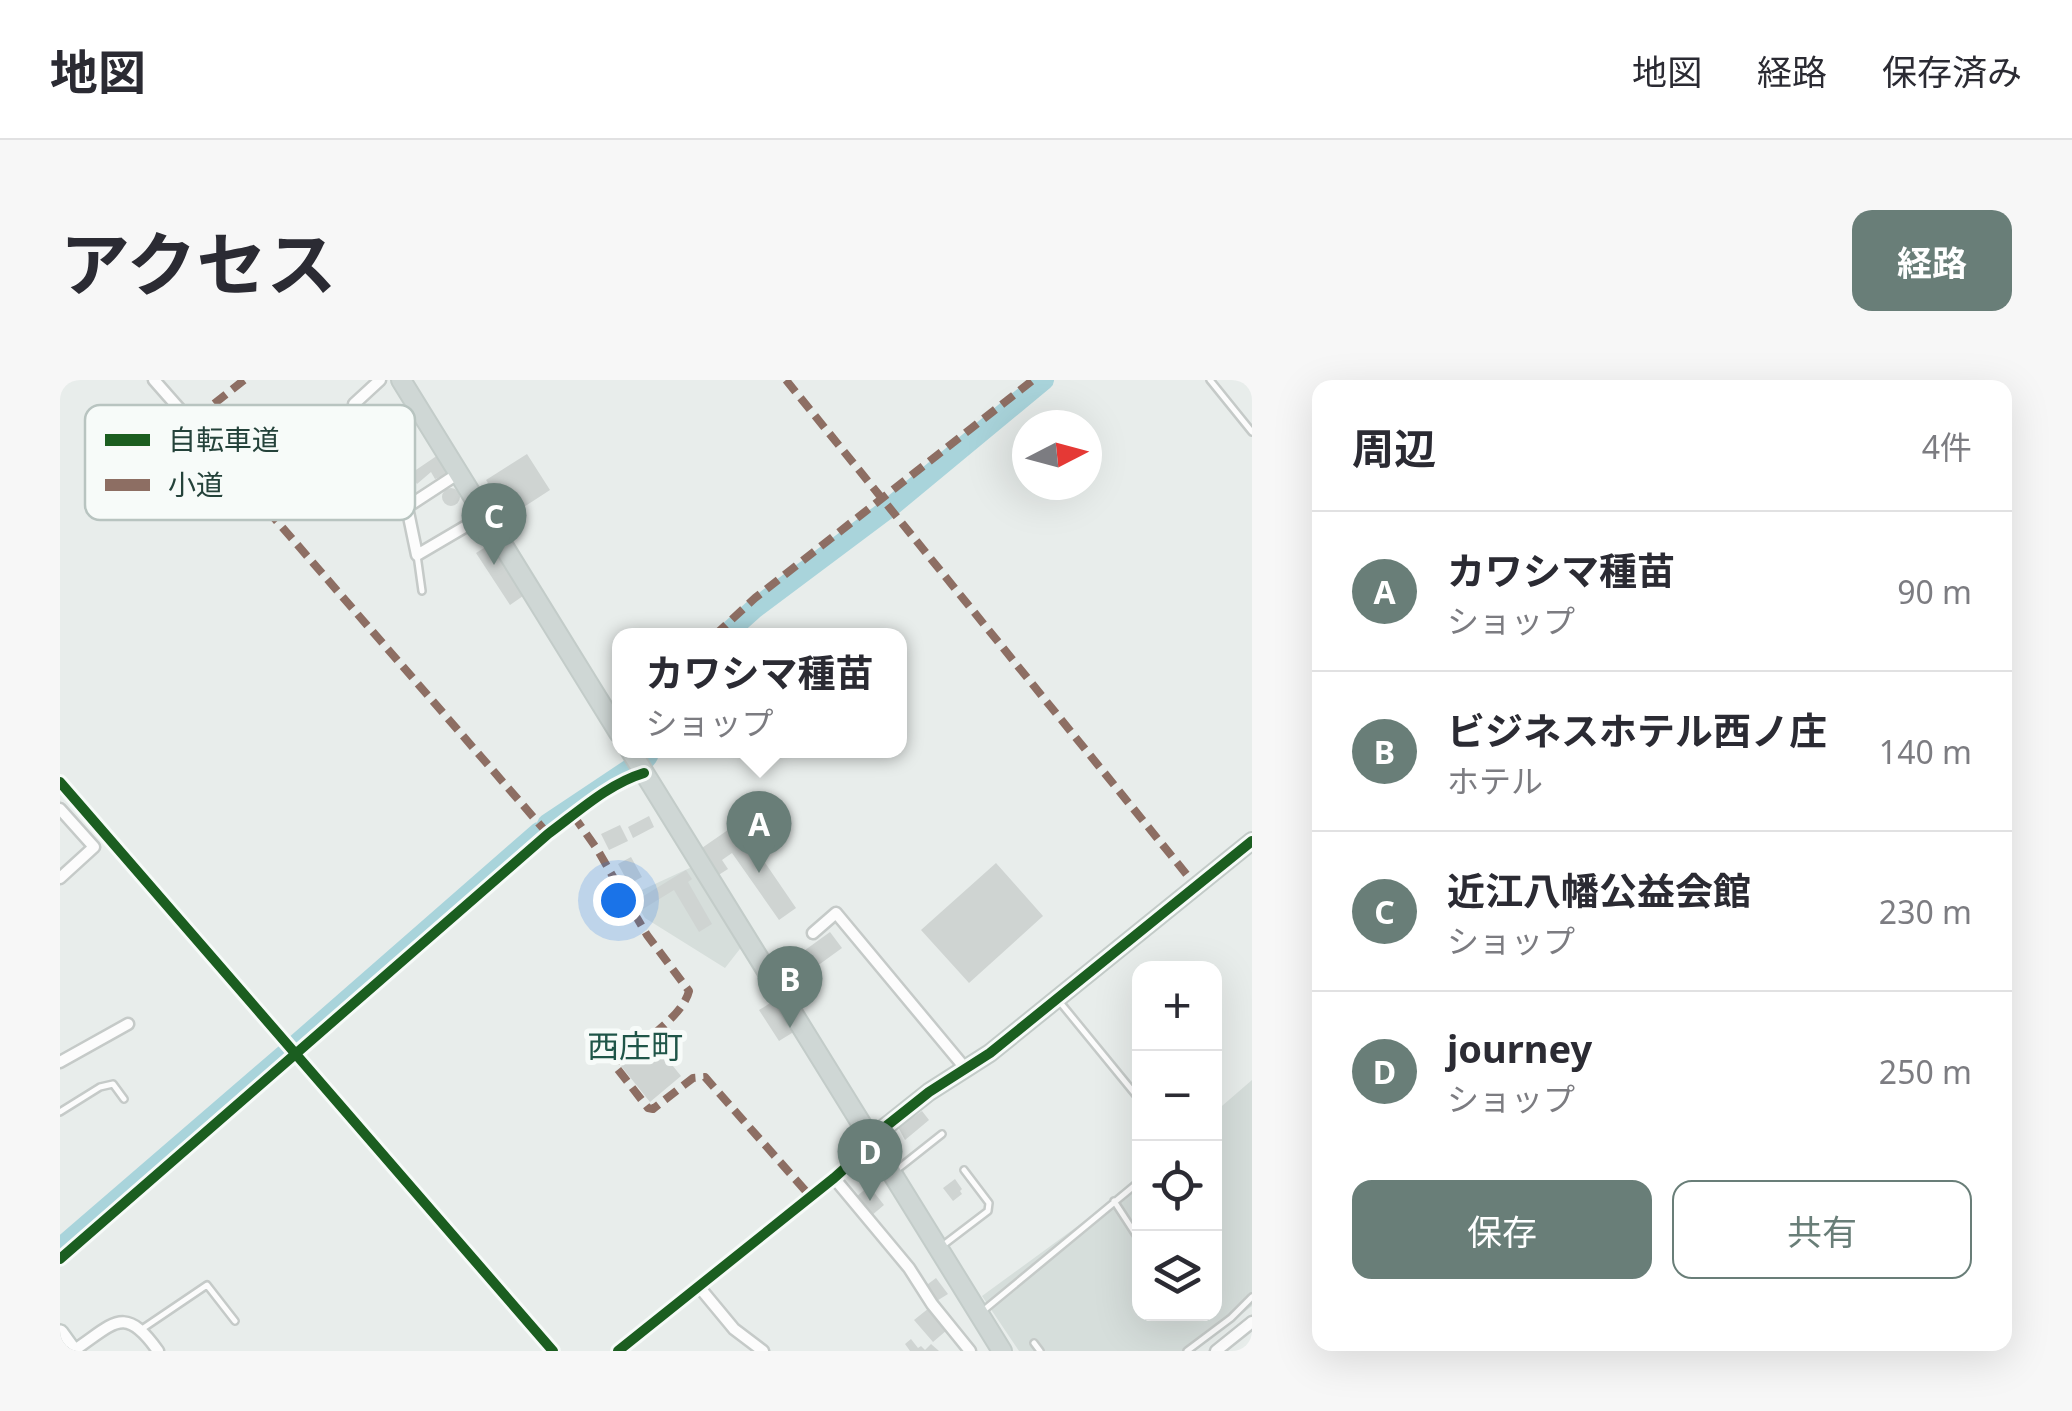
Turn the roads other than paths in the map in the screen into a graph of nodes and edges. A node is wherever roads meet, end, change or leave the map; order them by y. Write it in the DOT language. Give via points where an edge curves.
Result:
graph roads {
  1 [pos="154,380"];
  2 [pos="380,380"];
  3 [pos="401,380"];
  4 [pos="1210,380"];
  5 [pos="175,405"];
  6 [pos="354,405"];
  7 [pos="1252,432"];
  8 [pos="460,474"];
  9 [pos="415,501"];
  10 [pos="485,515"];
  11 [pos="410,520"];
  12 [pos="416,555"];
  13 [pos="422,591"];
  14 [pos="612,722"];
  15 [pos="635,758"];
  16 [pos="644,774"];
  17 [pos="60,782"];
  18 [pos="60,809"];
  19 [pos="1252,841"];
  20 [pos="60,878"];
  21 [pos="812,932"];
  22 [pos="1057,999"];
  23 [pos="128,1024"];
  24 [pos="295,1057"];
  25 [pos="60,1062"];
  26 [pos="964,1068"];
  27 [pos="1132,1090"];
  28 [pos="124,1100"];
  29 [pos="60,1112"];
  30 [pos="942,1134"];
  31 [pos="870,1139"];
  32 [pos="964,1170"];
  33 [pos="892,1173"];
  34 [pos="834,1178"];
  35 [pos="1132,1187"];
  36 [pos="1114,1201"];
  37 [pos="1133,1231"];
  38 [pos="939,1249"];
  39 [pos="60,1259"];
  40 [pos="700,1288"];
  41 [pos="1252,1298"];
  42 [pos="979,1314"];
  43 [pos="235,1320"];
  44 [pos="1252,1322"];
  45 [pos="142,1329"];
  46 [pos="60,1333"];
  47 [pos="1034,1343"];
  48 [pos="73,1351"];
  49 [pos="158,1351"];
  50 [pos="552,1351"];
  51 [pos="618,1351"];
  52 [pos="763,1351"];
  53 [pos="970,1351"];
  54 [pos="1002,1351"];
  55 [pos="1040,1351"];
  56 [pos="1187,1351"];
  57 [pos="1216,1351"];
  1 -- 5 [label="street"];
  2 -- 6 [label="street"];
  3 -- 8 [label="main road"];
  4 -- 7 [label="lane"];
  8 -- 9 [label="street"];
  8 -- 10 [label="main road"];
  10 -- 12 [label="street"];
  10 -- 14 [label="main road"];
  11 -- 12 [label="street"];
  12 -- 13 [label="lane"];
  15 -- 16 [label="main road"];
  16 -- 24 [label="street" via="628,778 548,834"];
  16 -- 31 [label="main road"];
  17 -- 24 [label="street"];
  18 -- 20 [label="street" via="94,847"];
  19 -- 22 [label="street"];
  21 -- 26 [label="street" via="836,913"];
  22 -- 26 [label="street"];
  22 -- 27 [label="lane"];
  23 -- 25 [label="street"];
  24 -- 39 [label="street"];
  24 -- 50 [label="street"];
  26 -- 31 [label="street"];
  28 -- 29 [label="lane" via="113,1084"];
  30 -- 33 [label="lane"];
  31 -- 33 [label="main road"];
  31 -- 34 [label="street"];
  32 -- 38 [label="lane" via="988,1211"];
  33 -- 38 [label="main road"];
  34 -- 40 [label="street"];
  34 -- 53 [label="street"];
  35 -- 36 [label="lane"];
  36 -- 37 [label="lane"];
  36 -- 42 [label="lane"];
  38 -- 42 [label="main road"];
  40 -- 51 [label="street"];
  40 -- 52 [label="street"];
  41 -- 56 [label="lane"];
  42 -- 54 [label="main road"];
  43 -- 45 [label="lane" via="207,1285"];
  44 -- 57 [label="street"];
  45 -- 48 [label="street" via="119,1322"];
  45 -- 49 [label="street"];
  46 -- 48 [label="street"];
  47 -- 55 [label="lane"];
}
